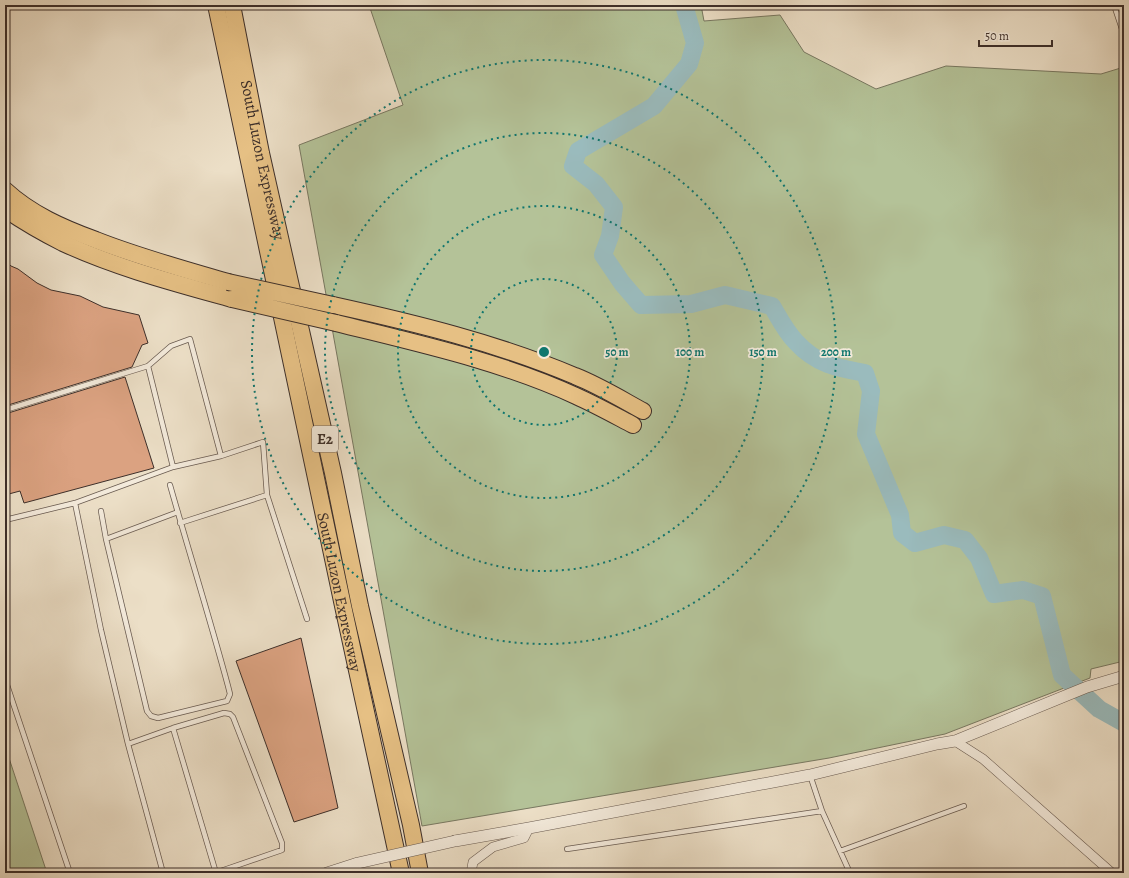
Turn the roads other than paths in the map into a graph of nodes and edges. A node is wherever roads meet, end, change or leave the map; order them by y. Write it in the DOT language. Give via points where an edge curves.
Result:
graph roads {
  1 [pos="216,5"];
  2 [pos="232,5"];
  3 [pos="1114,5"];
  4 [pos="1124,35"];
  5 [pos="5,190"];
  6 [pos="5,209"];
  7 [pos="148,366"];
  8 [pos="5,410"];
  9 [pos="643,411"];
  10 [pos="633,425"];
  11 [pos="221,456"];
  12 [pos="173,467"];
  13 [pos="170,485"];
  14 [pos="267,495"];
  15 [pos="76,502"];
  16 [pos="101,511"];
  17 [pos="178,512"];
  18 [pos="5,520"];
  19 [pos="180,523"];
  20 [pos="106,539"];
  21 [pos="307,619"];
  22 [pos="1124,676"];
  23 [pos="5,679"];
  24 [pos="173,728"];
  25 [pos="955,741"];
  26 [pos="128,744"];
  27 [pos="810,775"];
  28 [pos="964,806"];
  29 [pos="822,811"];
  30 [pos="529,828"];
  31 [pos="567,849"];
  32 [pos="840,851"];
  33 [pos="70,873"];
  34 [pos="163,873"];
  35 [pos="216,873"];
  36 [pos="327,873"];
  37 [pos="401,873"];
  38 [pos="420,873"];
  39 [pos="470,873"];
  40 [pos="850,873"];
  41 [pos="1112,873"];
  1 -- 37 [label="highway, South Luzon Expressway / E2"];
  2 -- 38 [label="highway, South Luzon Expressway / E2" via="261,153"];
  3 -- 4 [label="lane"];
  5 -- 9 [label="highway, bridge" via="40,216 116,248 228,282 424,326 532,358 577,376"];
  6 -- 10 [label="highway, bridge" via="63,243 135,270 232,299 336,323 482,362 577,396"];
  7 -- 8 [label="lane"];
  7 -- 11 [label="lane" via="172,346 190,340"];
  7 -- 12 [label="lane"];
  11 -- 12 [label="lane"];
  11 -- 14 [label="lane" via="263,442"];
  12 -- 15 [label="lane"];
  13 -- 17 [label="lane"];
  14 -- 19 [label="lane"];
  14 -- 21 [label="lane"];
  15 -- 18 [label="lane"];
  15 -- 26 [label="lane" via="101,630"];
  16 -- 20 [label="lane"];
  17 -- 19 [label="lane"];
  17 -- 20 [label="lane"];
  19 -- 20 [label="lane" via="230,694 227,701 158,718 151,716 147,711"];
  22 -- 25 [label="street" via="1063,696"];
  23 -- 33 [label="lane"];
  24 -- 26 [label="lane"];
  24 -- 35 [label="lane"];
  24 -- 35 [label="lane" via="224,713 233,717 282,843 282,850"];
  25 -- 27 [label="street"];
  25 -- 41 [label="street" via="983,759"];
  26 -- 34 [label="lane"];
  27 -- 29 [label="lane"];
  27 -- 30 [label="street"];
  28 -- 32 [label="lane"];
  29 -- 31 [label="lane"];
  29 -- 32 [label="lane"];
  30 -- 36 [label="street, bridge" via="455,841 358,863"];
  30 -- 39 [label="street" via="524,838 493,847 473,862"];
  32 -- 40 [label="lane"];
}
